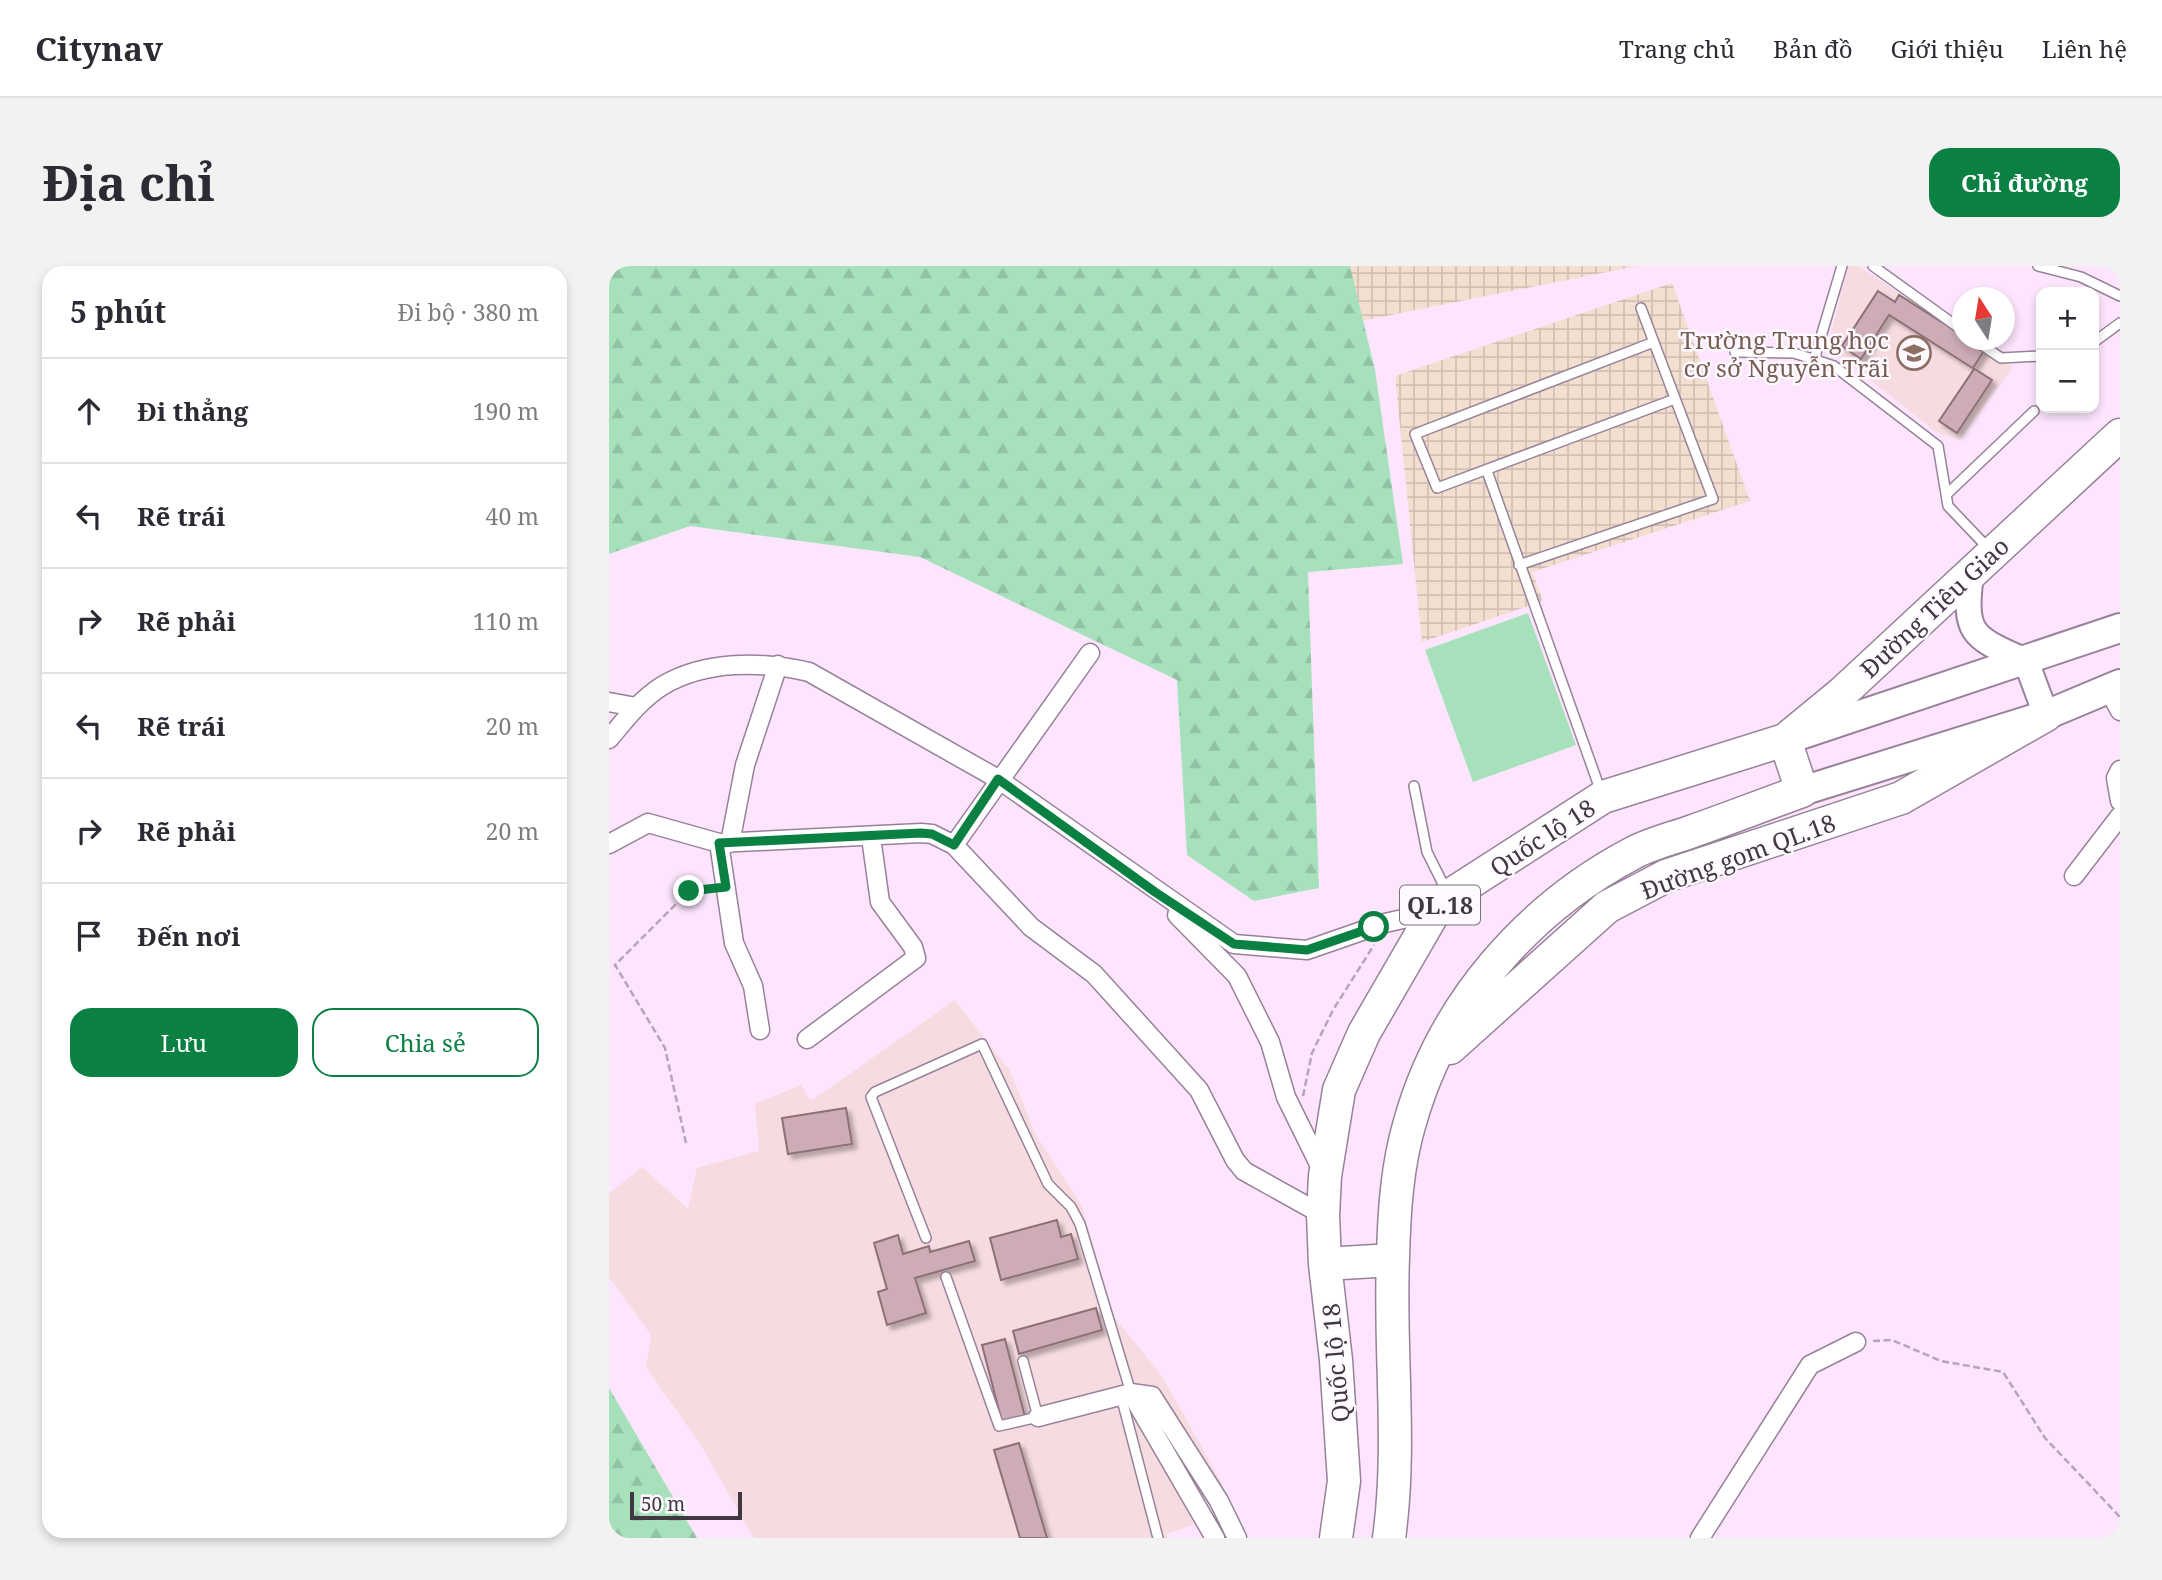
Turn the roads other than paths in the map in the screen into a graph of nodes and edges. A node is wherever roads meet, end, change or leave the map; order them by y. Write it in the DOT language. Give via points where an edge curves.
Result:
graph roads {
  1 [pos="1842,266"];
  2 [pos="1873,266"];
  3 [pos="2038,266"];
  4 [pos="2120,296"];
  5 [pos="1641,308"];
  6 [pos="1952,323"];
  7 [pos="2120,323"];
  8 [pos="2099,338"];
  9 [pos="1654,342"];
  10 [pos="1989,350"];
  11 [pos="1735,352"];
  12 [pos="2036,356"];
  13 [pos="1814,360"];
  14 [pos="1675,400"];
  15 [pos="2034,411"];
  16 [pos="2120,435"];
  17 [pos="1487,471"];
  18 [pos="1946,495"];
  19 [pos="1981,563"];
  20 [pos="1520,565"];
  21 [pos="2120,628"];
  22 [pos="1090,653"];
  23 [pos="2026,661"];
  24 [pos="778,665"];
  25 [pos="2116,695"];
  26 [pos="609,702"];
  27 [pos="636,707"];
  28 [pos="2046,715"];
  29 [pos="609,739"];
  30 [pos="1785,740"];
  31 [pos="2120,770"];
  32 [pos="998,779"];
  33 [pos="1414,786"];
  34 [pos="1803,791"];
  35 [pos="1603,797"];
  36 [pos="2120,801"];
  37 [pos="2120,816"];
  38 [pos="871,837"];
  39 [pos="725,843"];
  40 [pos="609,844"];
  41 [pos="954,845"];
  42 [pos="2074,876"];
  43 [pos="1155,892"];
  44 [pos="1441,904"];
  45 [pos="760,1030"];
  46 [pos="807,1038"];
  47 [pos="1428,1068"];
  48 [pos="1325,1176"];
  49 [pos="1323,1214"];
  50 [pos="926,1238"];
  51 [pos="1392,1260"];
  52 [pos="1325,1264"];
  53 [pos="946,1277"];
  54 [pos="1856,1342"];
  55 [pos="1023,1361"];
  56 [pos="1126,1394"];
  57 [pos="1038,1417"];
  58 [pos="1158,1538"];
  59 [pos="1215,1538"];
  60 [pos="1237,1538"];
  61 [pos="1336,1538"];
  62 [pos="1389,1538"];
  63 [pos="1700,1538"];
  1 -- 13 [label="lane"];
  2 -- 6 [label="lane"];
  3 -- 4 [label="lane" via="2081,277"];
  5 -- 9 [label="lane"];
  7 -- 8 [label="lane"];
  9 -- 14 [label="lane"];
  9 -- 17 [label="lane" via="1415,434 1437,488"];
  10 -- 12 [label="lane" via="2001,358"];
  11 -- 13 [label="lane" via="1794,354"];
  13 -- 18 [label="lane" via="1834,366 1938,446"];
  14 -- 17 [label="lane"];
  14 -- 20 [label="lane" via="1713,499"];
  15 -- 18 [label="lane"];
  16 -- 19 [label="highway, Đường Tiêu Giao"];
  17 -- 20 [label="lane"];
  18 -- 19 [label="lane"];
  19 -- 23 [label="main road" via="1968,609 1974,631 1981,641"];
  19 -- 30 [label="highway, Đường Tiêu Giao"];
  20 -- 35 [label="lane"];
  21 -- 23 [label="main road, Quốc lộ 18 / QL.18"];
  22 -- 32 [label="street"];
  23 -- 28 [label="main road"];
  23 -- 30 [label="main road, Quốc lộ 18 / QL.18"];
  24 -- 27 [label="street" via="733,665 692,673 662,686"];
  24 -- 32 [label="street" via="809,672"];
  24 -- 39 [label="street"];
  25 -- 28 [label="main road"];
  26 -- 27 [label="street"];
  27 -- 29 [label="street"];
  28 -- 34 [label="main road"];
  28 -- 47 [label="highway, Đường gom QL.18" via="1901,798 1666,876 1607,907"];
  30 -- 34 [label="highway"];
  30 -- 35 [label="highway, Quốc lộ 18 / QL.18"];
  31 -- 36 [label="street" via="2116,778"];
  32 -- 41 [label="street"];
  32 -- 43 [label="street"];
  33 -- 44 [label="lane"];
  34 -- 47 [label="highway" via="1636,851 1574,887 1517,938 1475,986"];
  35 -- 44 [label="highway, Quốc lộ 18 / QL.18"];
  37 -- 42 [label="street"];
  38 -- 39 [label="street"];
  38 -- 41 [label="street" via="932,834"];
  38 -- 46 [label="street" via="880,902 916,958"];
  39 -- 40 [label="street" via="648,823"];
  39 -- 45 [label="street" via="736,952 753,986"];
  41 -- 49 [label="street" via="1031,927 1094,974 1199,1090 1244,1171"];
  43 -- 44 [label="street" via="1234,944 1307,950"];
  43 -- 48 [label="street" via="1237,976 1270,1042 1286,1097"];
  44 -- 48 [label="highway, Quốc lộ 18 / QL.18" via="1364,1033 1339,1090"];
  47 -- 51 [label="highway" via="1402,1158"];
  48 -- 49 [label="highway, Quốc lộ 18 / QL.18"];
  49 -- 52 [label="highway, Quốc lộ 18 / QL.18"];
  50 -- 56 [label="lane" via="871,1097 982,1044 1048,1184 1071,1207 1080,1224"];
  51 -- 52 [label="highway"];
  51 -- 62 [label="highway" via="1396,1491"];
  52 -- 61 [label="highway, Quốc lộ 18 / QL.18" via="1344,1481"];
  53 -- 57 [label="lane" via="997,1424 1001,1427"];
  54 -- 63 [label="street" via="1810,1365"];
  55 -- 57 [label="lane"];
  56 -- 57 [label="street"];
  56 -- 58 [label="lane"];
  56 -- 59 [label="street"];
  56 -- 60 [label="street" via="1152,1396 1219,1501"];
}
